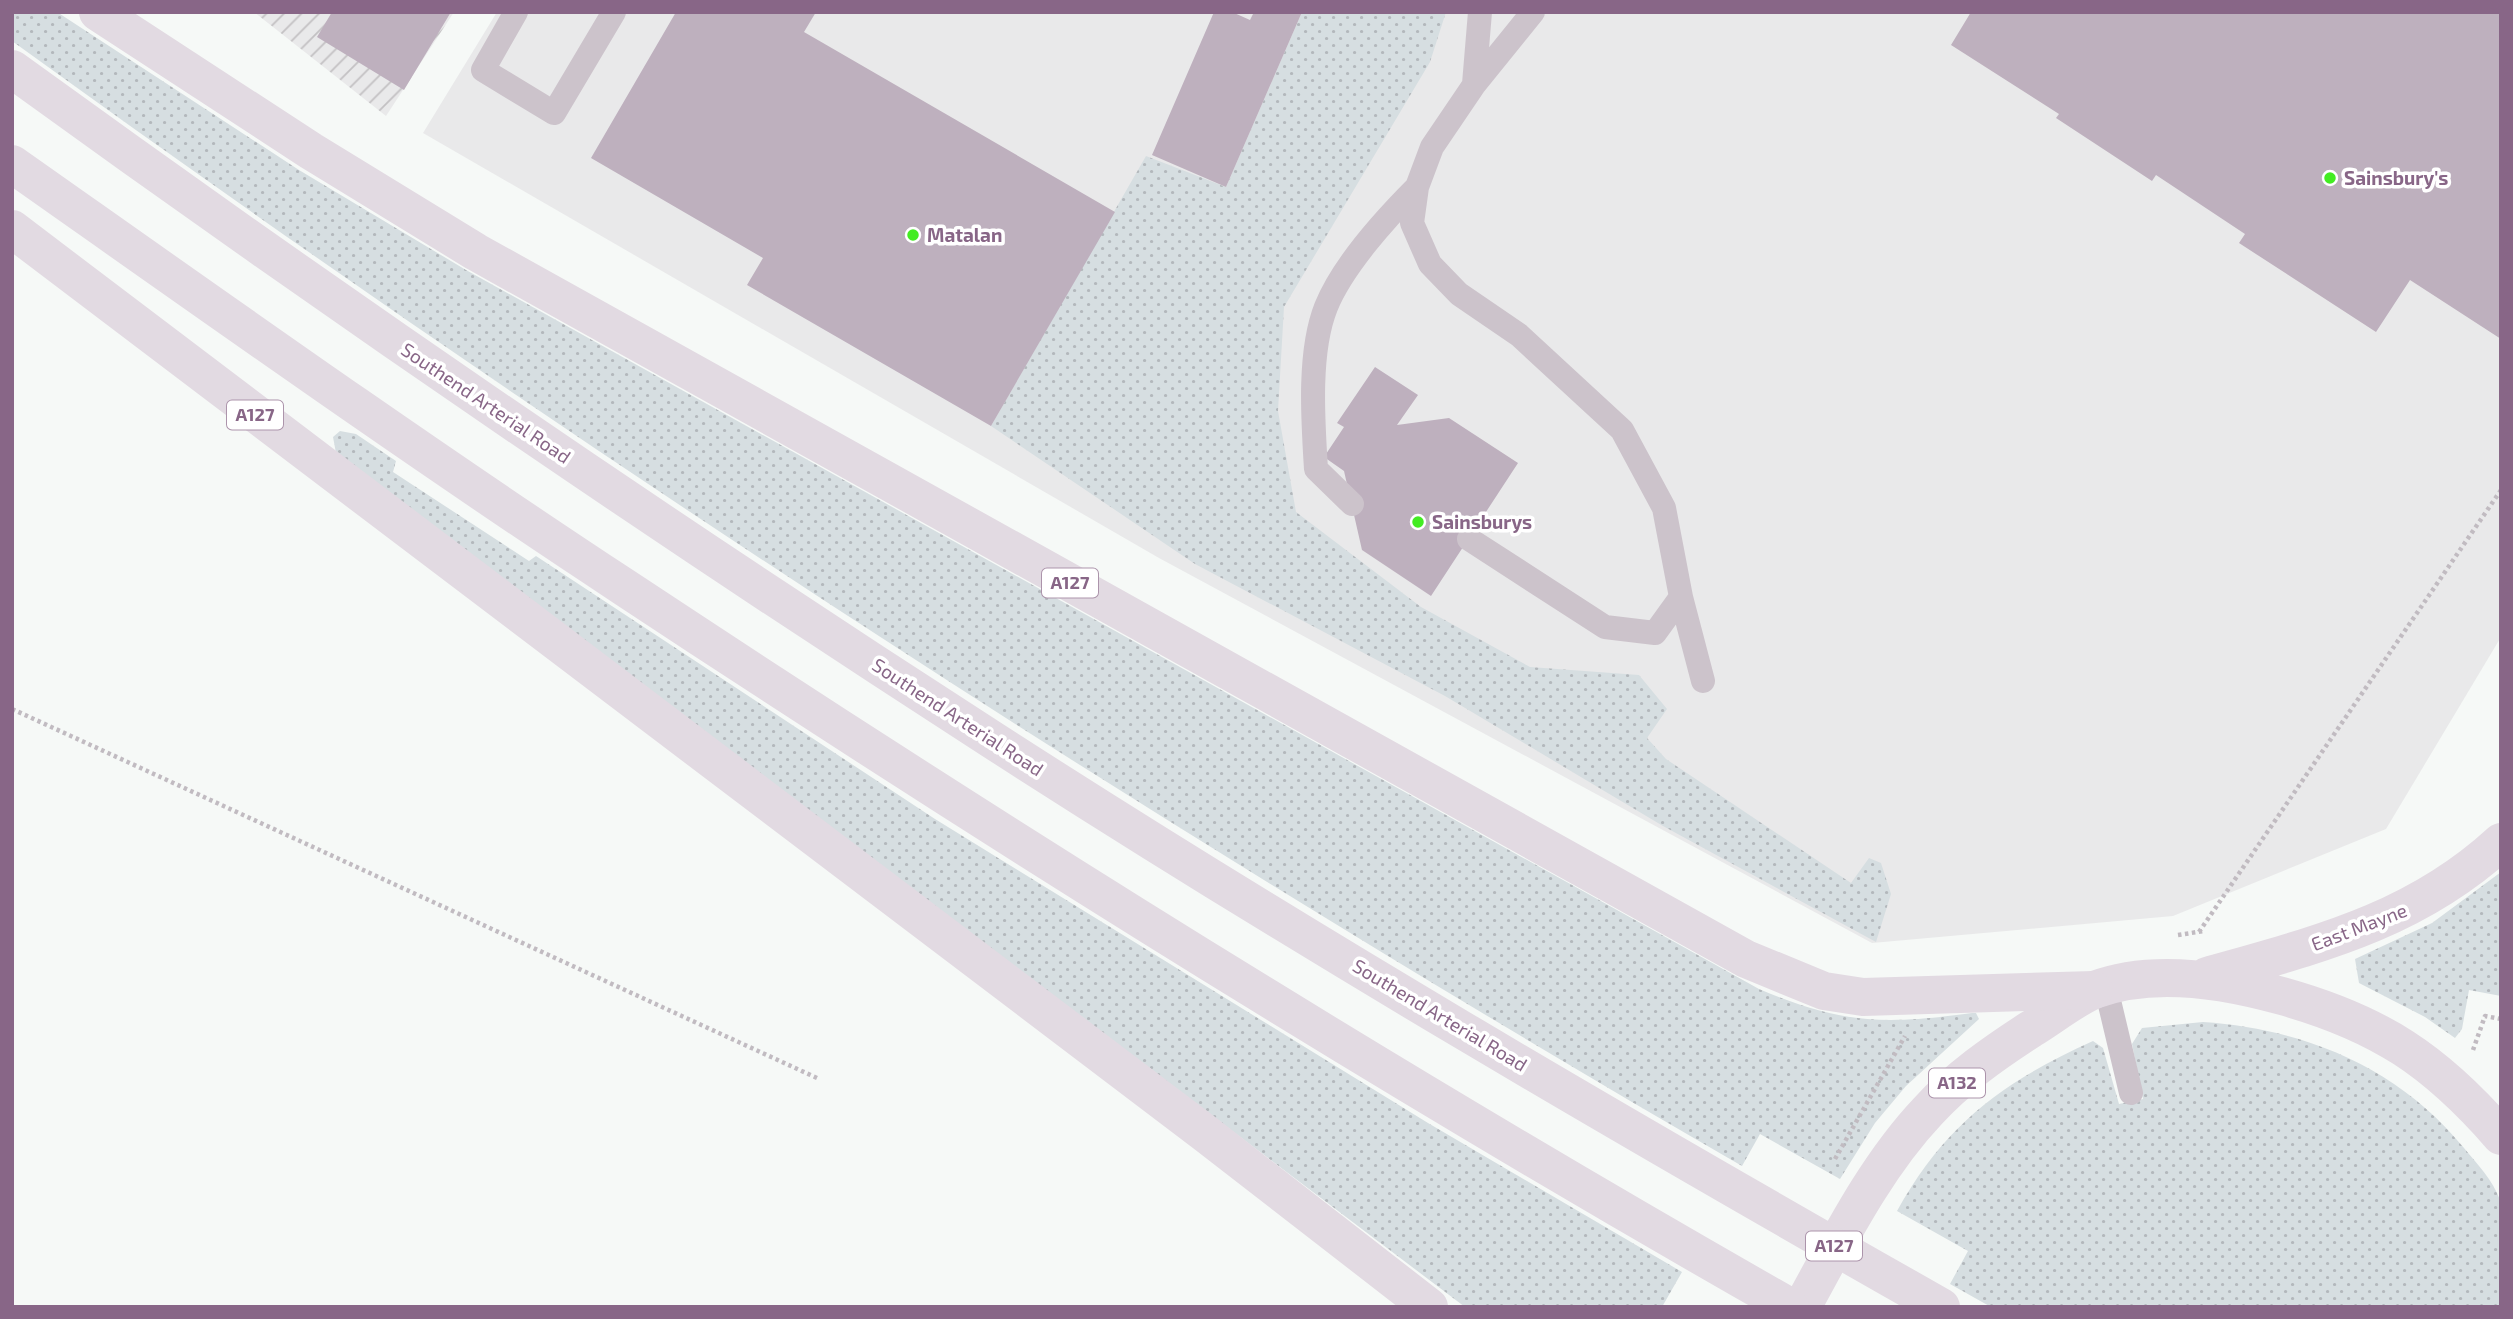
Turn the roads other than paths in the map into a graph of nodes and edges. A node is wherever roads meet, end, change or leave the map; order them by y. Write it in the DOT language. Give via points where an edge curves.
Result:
graph roads {
  1 [pos="98,12"];
  2 [pos="516,12"];
  3 [pos="614,12"];
  4 [pos="1480,12"];
  5 [pos="1533,12"];
  6 [pos="12,69"];
  7 [pos="1474,85"];
  8 [pos="12,164"];
  9 [pos="1417,187"];
  10 [pos="12,229"];
  11 [pos="1352,504"];
  12 [pos="1469,539"];
  13 [pos="1681,597"];
  14 [pos="1703,681"];
  15 [pos="2501,842"];
  16 [pos="2202,978"];
  17 [pos="2100,989"];
  18 [pos="2131,1093"];
  19 [pos="2501,1136"];
  20 [pos="1940,1306"];
  21 [pos="1429,1307"];
  22 [pos="1790,1307"];
  23 [pos="1802,1307"];
  1 -- 17 [label="main road, A127" via="299,144 476,252 1746,958 1824,991 1863,997"];
  2 -- 3 [label="lane" via="483,70 554,113"];
  4 -- 7 [label="lane"];
  5 -- 7 [label="lane"];
  6 -- 20 [label="main road, Southend Arterial Road / A127" via="456,383 985,735 1437,1014"];
  7 -- 9 [label="lane" via="1432,147"];
  8 -- 22 [label="main road" via="563,547 936,791 1201,959"];
  9 -- 11 [label="lane" via="1382,222 1347,272 1326,307 1317,340 1316,469"];
  9 -- 13 [label="lane" via="1412,223 1430,264 1459,294 1519,335 1622,430 1664,508"];
  10 -- 21 [label="main road, A127"];
  12 -- 13 [label="lane" via="1605,627 1656,633"];
  13 -- 14 [label="lane"];
  15 -- 16 [label="main road, East Mayne / A132" via="2455,880 2382,922"];
  16 -- 17 [label="main road, A132"];
  16 -- 19 [label="main road, A132" via="2303,1002 2376,1029 2448,1080"];
  17 -- 18 [label="lane"];
  17 -- 23 [label="main road, A132" via="1993,1055 1928,1111 1878,1177"];
}
